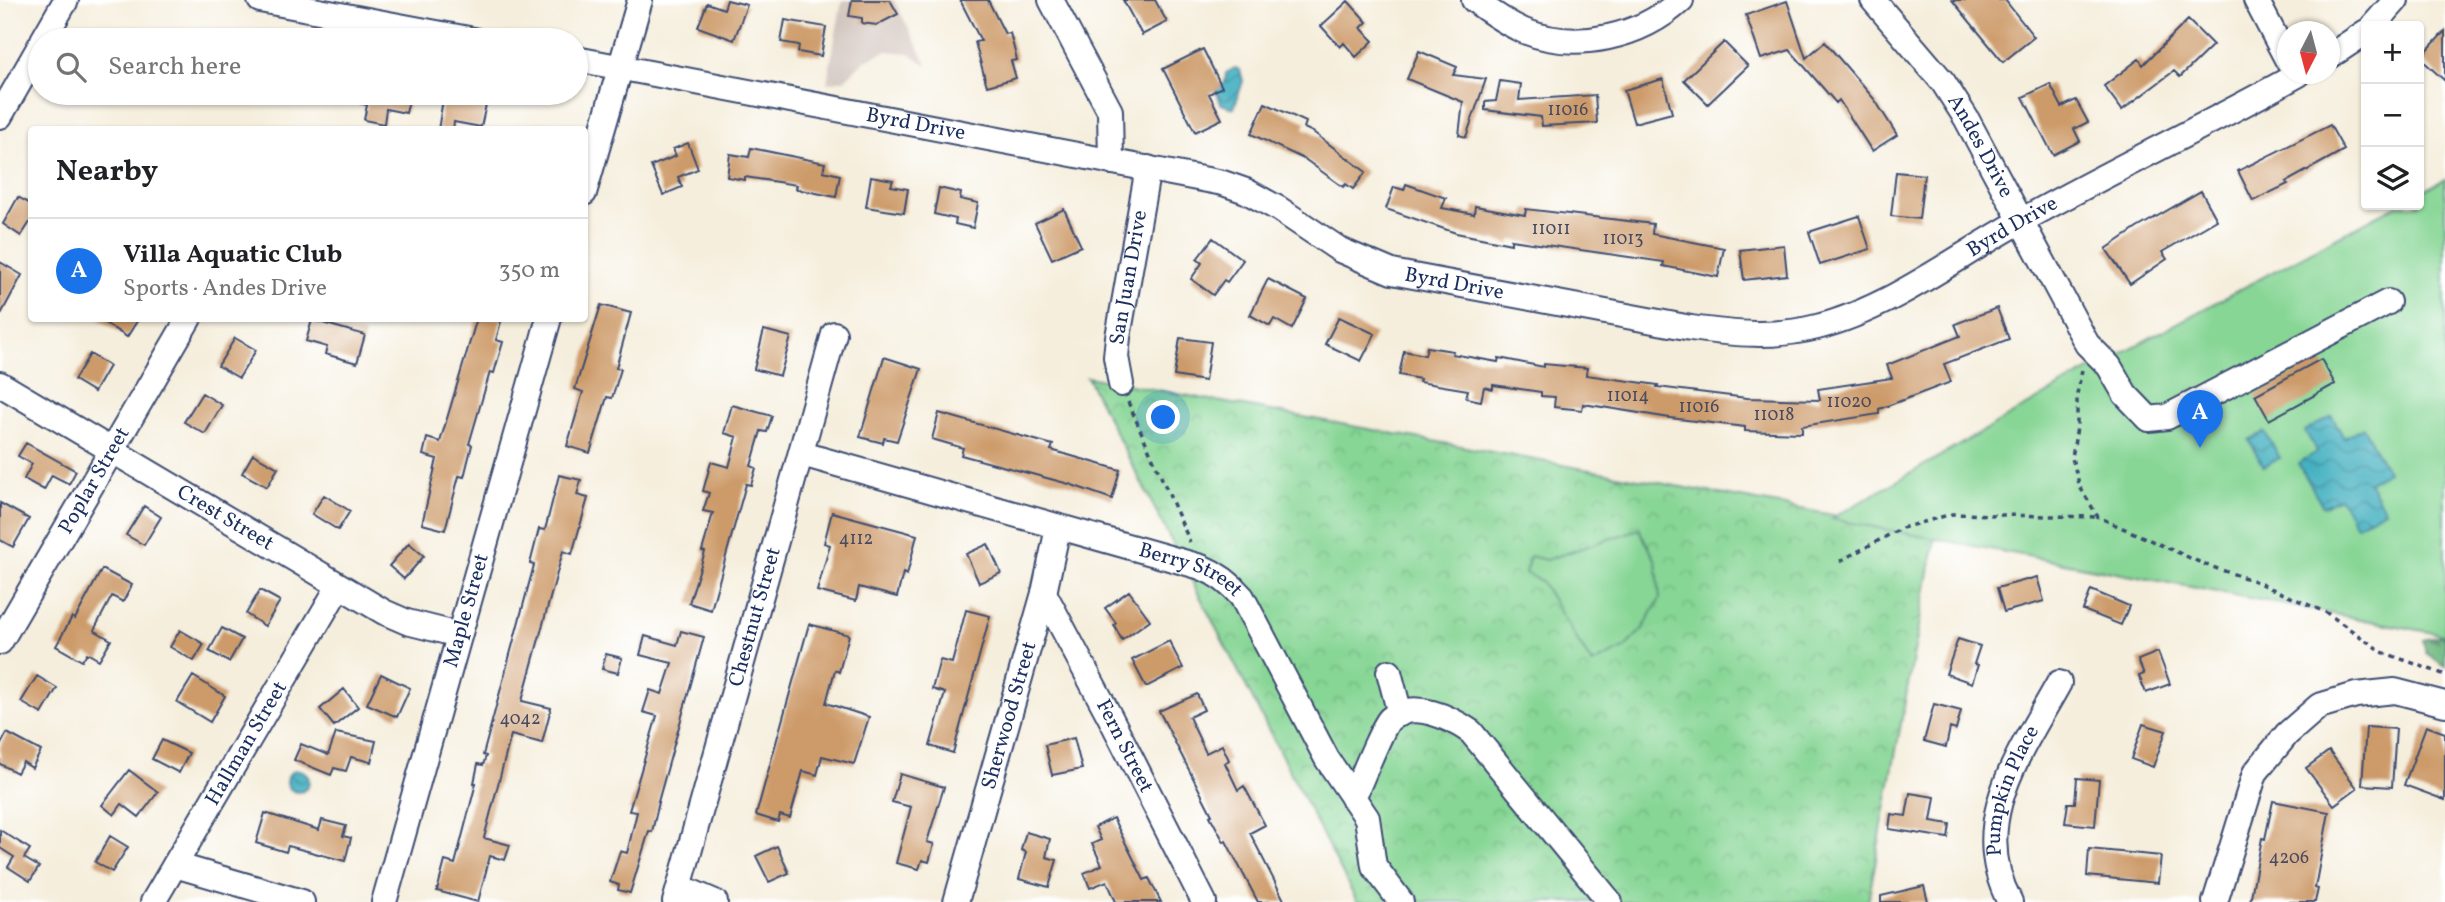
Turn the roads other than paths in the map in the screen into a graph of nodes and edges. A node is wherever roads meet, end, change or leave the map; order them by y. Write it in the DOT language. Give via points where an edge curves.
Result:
graph roads {
  1 [pos="66,0"];
  2 [pos="260,0"];
  3 [pos="640,0"];
  4 [pos="1051,0"];
  5 [pos="1474,0"];
  6 [pos="1681,0"];
  7 [pos="1873,0"];
  8 [pos="2256,0"];
  9 [pos="2396,0"];
  10 [pos="2377,21"];
  11 [pos="50,28"];
  12 [pos="410,28"];
  13 [pos="2361,35"];
  14 [pos="2277,39"];
  15 [pos="2340,49"];
  16 [pos="588,61"];
  17 [pos="28,67"];
  18 [pos="621,68"];
  19 [pos="2277,80"];
  20 [pos="0,116"];
  21 [pos="1111,162"];
  22 [pos="1148,168"];
  23 [pos="588,180"];
  24 [pos="2022,220"];
  25 [pos="2388,302"];
  26 [pos="187,322"];
  27 [pos="548,322"];
  28 [pos="834,334"];
  29 [pos="0,384"];
  30 [pos="1121,384"];
  31 [pos="112,450"];
  32 [pos="802,454"];
  33 [pos="1058,528"];
  34 [pos="339,586"];
  35 [pos="1044,593"];
  36 [pos="459,635"];
  37 [pos="0,642"];
  38 [pos="1389,672"];
  39 [pos="2059,683"];
  40 [pos="2445,704"];
  41 [pos="1400,714"];
  42 [pos="1353,798"];
  43 [pos="175,865"];
  44 [pos="678,894"];
  45 [pos="153,902"];
  46 [pos="302,902"];
  47 [pos="384,902"];
  48 [pos="715,902"];
  49 [pos="956,902"];
  50 [pos="1203,902"];
  51 [pos="1401,902"];
  52 [pos="1610,902"];
  53 [pos="2010,902"];
  54 [pos="2215,902"];
  1 -- 11 [label="street"];
  2 -- 12 [label="street"];
  3 -- 18 [label="street"];
  4 -- 21 [label="street" via="1110,111"];
  5 -- 6 [label="street" via="1526,32 1584,40 1641,27"];
  7 -- 24 [label="street, Andes Drive" via="1943,82"];
  8 -- 14 [label="street"];
  9 -- 10 [label="street"];
  13 -- 15 [label="street"];
  16 -- 18 [label="street, Byrd Drive"];
  17 -- 20 [label="street"];
  18 -- 21 [label="street, Byrd Drive"];
  18 -- 23 [label="street"];
  19 -- 24 [label="street, Byrd Drive"];
  21 -- 22 [label="street, Byrd Drive"];
  22 -- 24 [label="street, Byrd Drive" via="1246,191 1340,250 1392,272 1738,334 1794,332 1845,318 1911,286"];
  22 -- 30 [label="street, San Juan Drive" via="1118,337"];
  24 -- 25 [label="street, Andes Drive" via="2087,344 2149,419 2167,417"];
  26 -- 31 [label="street, Poplar Street"];
  27 -- 36 [label="street, Maple Street"];
  28 -- 32 [label="street, Chestnut Street"];
  29 -- 31 [label="street, Crest Street"];
  31 -- 34 [label="street, Crest Street"];
  31 -- 37 [label="street, Poplar Street"];
  32 -- 33 [label="street, Berry Street"];
  32 -- 44 [label="street, Chestnut Street"];
  33 -- 35 [label="street, Sherwood Street"];
  33 -- 42 [label="street, Berry Street" via="1200,567 1231,585 1242,597 1327,759"];
  34 -- 36 [label="street, Crest Street" via="407,622"];
  34 -- 43 [label="street, Hallman Street"];
  35 -- 49 [label="street, Sherwood Street"];
  35 -- 50 [label="street, Fern Street"];
  36 -- 47 [label="street, Maple Street"];
  38 -- 41 [label="street"];
  39 -- 53 [label="street, Pumpkin Place" via="1998,802 1994,848"];
  40 -- 54 [label="street" via="2395,691 2356,695 2319,706 2287,734 2255,773"];
  41 -- 42 [label="street" via="1389,720"];
  41 -- 52 [label="street" via="1432,712 1471,732"];
  42 -- 51 [label="street, Berry Street" via="1367,818 1374,866"];
  43 -- 45 [label="street, Hallman Street"];
  43 -- 46 [label="street"];
  44 -- 48 [label="street"];
}
